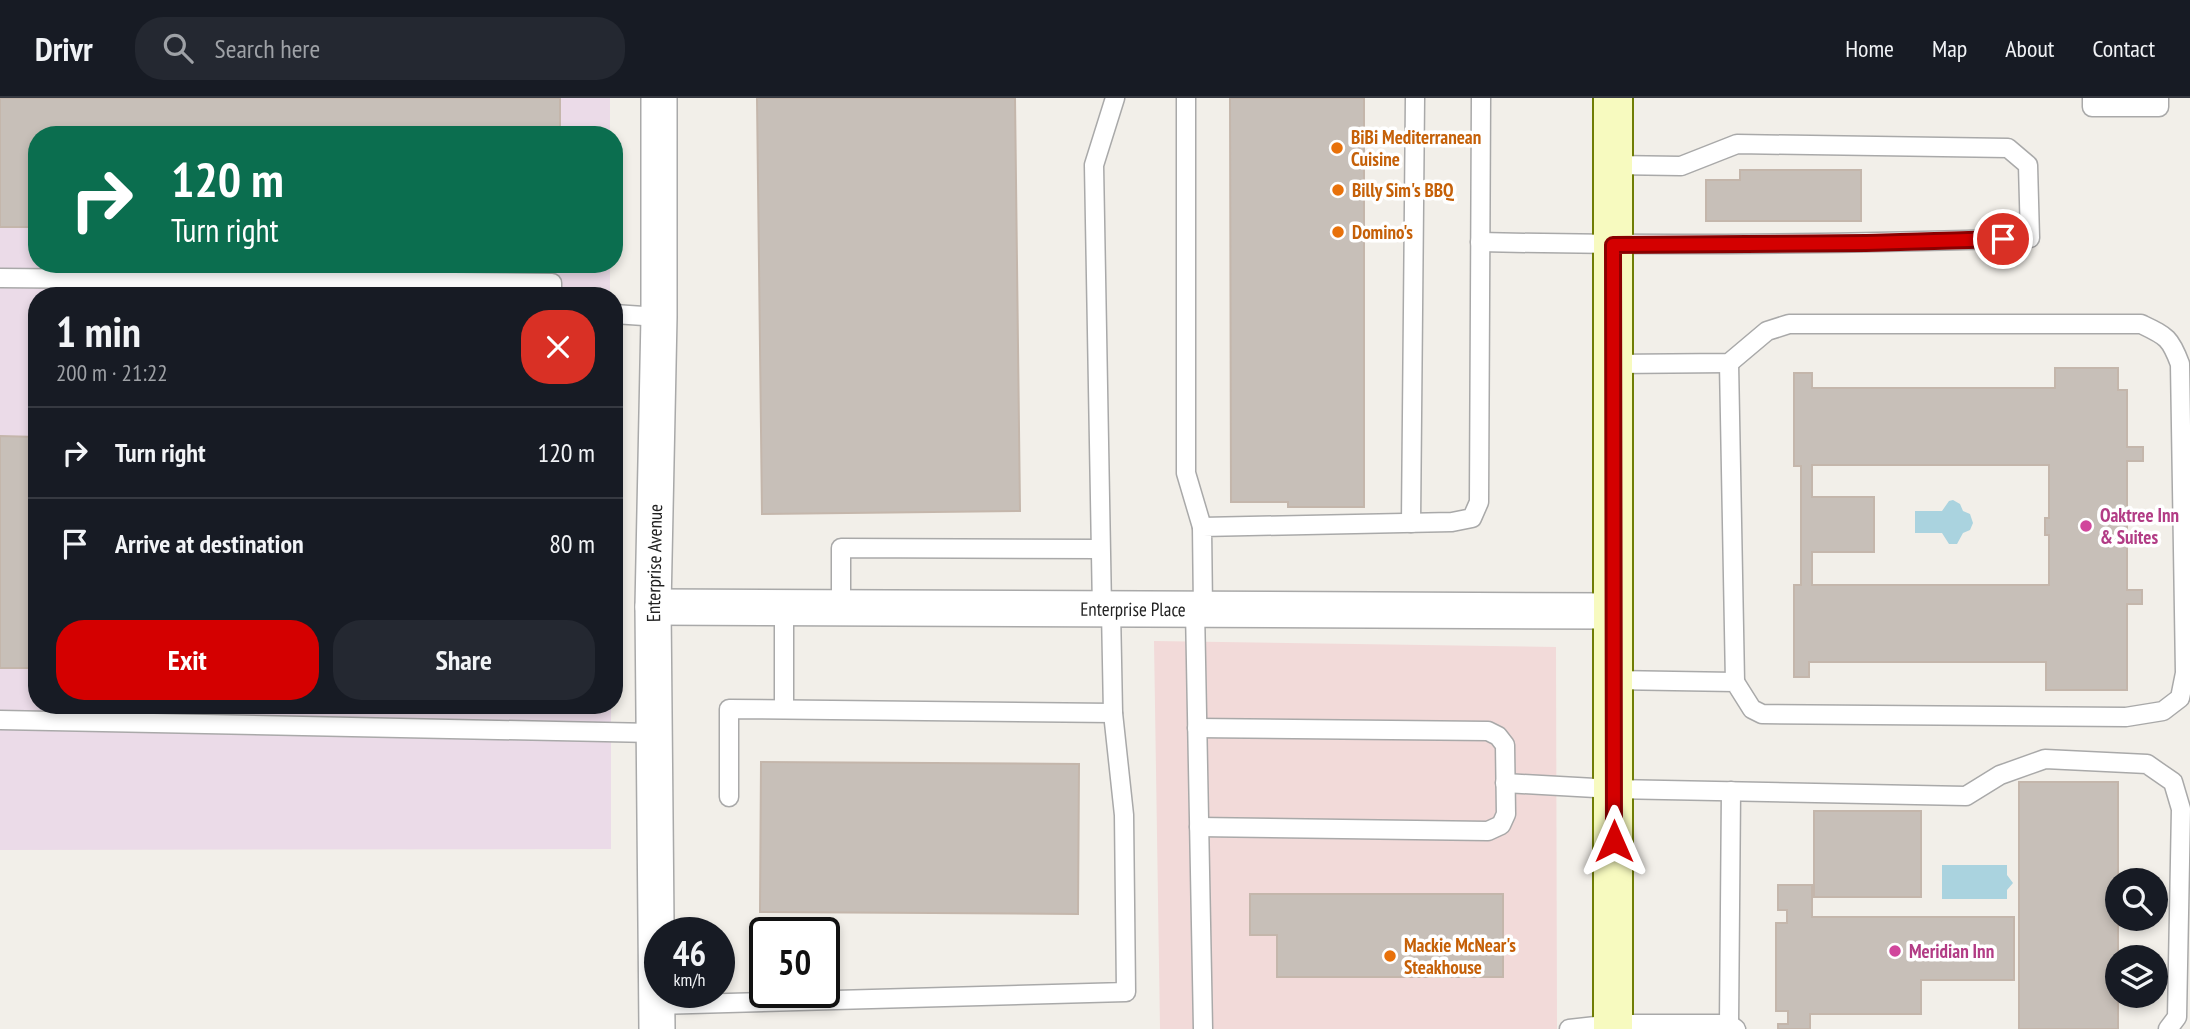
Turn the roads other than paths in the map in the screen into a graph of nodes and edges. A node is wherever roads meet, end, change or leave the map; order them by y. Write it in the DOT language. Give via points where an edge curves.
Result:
graph roads {
  1 [pos="659,98"];
  2 [pos="1115,98"];
  3 [pos="1186,98"];
  4 [pos="1415,98"];
  5 [pos="1480,98"];
  6 [pos="1613,98"];
  7 [pos="2092,98"];
  8 [pos="2159,98"];
  9 [pos="1613,165"];
  10 [pos="1480,242"];
  11 [pos="1613,245"];
  12 [pos="0,278"];
  13 [pos="552,287"];
  14 [pos="623,315"];
  15 [pos="659,317"];
  16 [pos="1729,363"];
  17 [pos="1613,364"];
  18 [pos="1411,523"];
  19 [pos="1202,527"];
  20 [pos="1100,549"];
  21 [pos="653,607"];
  22 [pos="784,608"];
  23 [pos="841,608"];
  24 [pos="1199,609"];
  25 [pos="1107,610"];
  26 [pos="1613,611"];
  27 [pos="1613,680"];
  28 [pos="1735,682"];
  29 [pos="785,709"];
  30 [pos="1113,713"];
  31 [pos="0,720"];
  32 [pos="1197,728"];
  33 [pos="653,733"];
  34 [pos="1505,783"];
  35 [pos="1614,789"];
  36 [pos="1731,792"];
  37 [pos="729,797"];
  38 [pos="1199,827"];
  39 [pos="656,1017"];
  40 [pos="1614,1026"];
  41 [pos="1733,1026"];
  42 [pos="1203,1029"];
  43 [pos="1569,1029"];
  44 [pos="2168,1029"];
  1 -- 15 [label="street, Enterprise Avenue"];
  2 -- 20 [label="lane" via="1094,165"];
  3 -- 19 [label="lane" via="1186,472"];
  4 -- 18 [label="lane"];
  5 -- 10 [label="lane"];
  6 -- 9 [label="main road"];
  7 -- 8 [label="lane" via="2092,107 2159,107"];
  9 -- 11 [label="main road"];
  9 -- 11 [label="lane" via="1681,166 1737,144 2008,148 2028,165 2030,238"];
  10 -- 11 [label="lane"];
  10 -- 18 [label="lane" via="1479,502 1472,518"];
  11 -- 17 [label="main road"];
  12 -- 13 [label="lane" via="552,283"];
  14 -- 15 [label="lane"];
  15 -- 21 [label="street, Enterprise Avenue"];
  16 -- 17 [label="lane"];
  16 -- 28 [label="lane"];
  16 -- 28 [label="lane" via="1768,331 1789,324 2141,324 2172,343 2180,364 2185,673 2180,698 2162,711 2126,717 1762,714 1752,709"];
  17 -- 26 [label="main road"];
  18 -- 19 [label="lane"];
  19 -- 24 [label="lane"];
  20 -- 23 [label="lane" via="841,548"];
  20 -- 25 [label="lane"];
  21 -- 22 [label="street, Enterprise Place"];
  21 -- 33 [label="street, Enterprise Avenue"];
  22 -- 23 [label="street, Enterprise Place"];
  22 -- 29 [label="lane"];
  23 -- 25 [label="street, Enterprise Place"];
  24 -- 25 [label="street, Enterprise Place"];
  24 -- 26 [label="street, Enterprise Place"];
  24 -- 32 [label="lane"];
  25 -- 30 [label="lane"];
  26 -- 27 [label="main road"];
  27 -- 28 [label="lane"];
  27 -- 35 [label="main road"];
  29 -- 30 [label="lane"];
  29 -- 37 [label="lane" via="729,709"];
  30 -- 39 [label="lane" via="1125,815 1126,992"];
  31 -- 33 [label="lane"];
  32 -- 34 [label="lane" via="1488,731 1505,745"];
  32 -- 38 [label="lane"];
  33 -- 39 [label="street, Enterprise Avenue"];
  34 -- 35 [label="lane"];
  34 -- 38 [label="lane" via="1506,814 1501,825 1488,831"];
  35 -- 36 [label="lane"];
  35 -- 40 [label="main road"];
  36 -- 41 [label="lane"];
  36 -- 44 [label="lane" via="1966,796 2000,775 2045,760 2147,764 2173,782 2180,809 2177,1017"];
  38 -- 42 [label="lane"];
  40 -- 41 [label="lane"];
  40 -- 43 [label="lane"];
}
